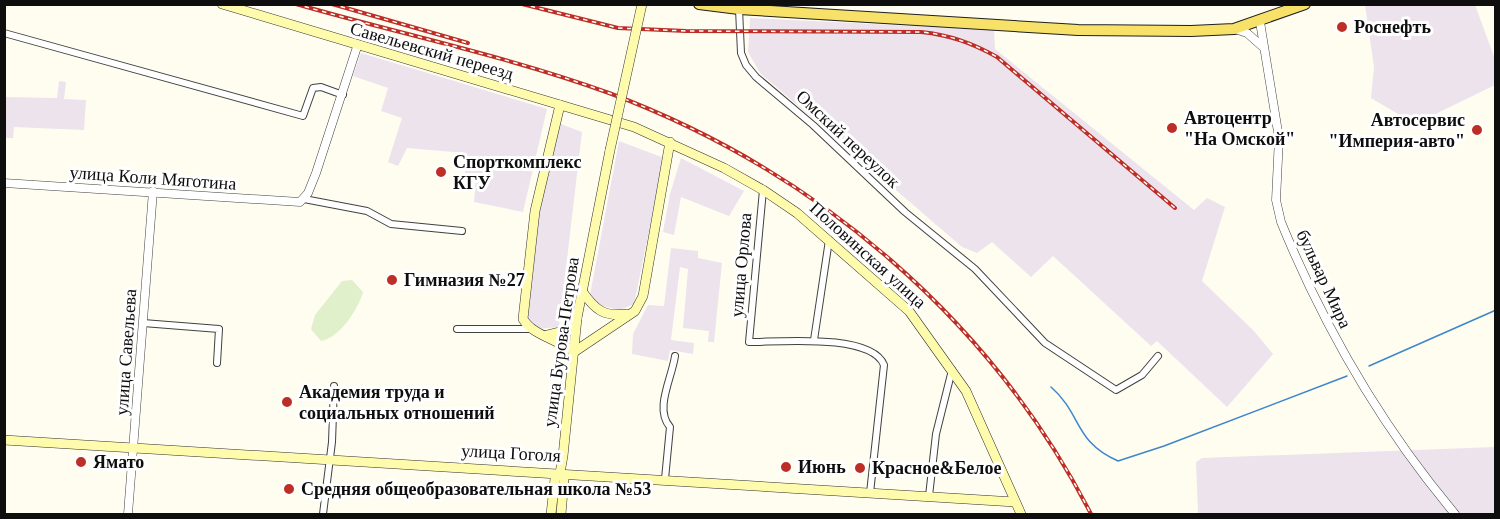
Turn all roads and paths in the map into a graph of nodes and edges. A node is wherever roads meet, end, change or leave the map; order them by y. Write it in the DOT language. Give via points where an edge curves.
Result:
graph roads {
  1 [pos="222,4"];
  2 [pos="642,4"];
  3 [pos="699,4"];
  4 [pos="1305,4"];
  5 [pos="740,9"];
  6 [pos="1260,22"];
  7 [pos="1233,29"];
  8 [pos="4,33"];
  9 [pos="357,47"];
  10 [pos="1264,48"];
  11 [pos="343,95"];
  12 [pos="560,105"];
  13 [pos="634,127"];
  14 [pos="670,142"];
  15 [pos="4,183"];
  16 [pos="763,190"];
  17 [pos="153,191"];
  18 [pos="302,201"];
  19 [pos="462,231"];
  20 [pos="829,240"];
  21 [pos="582,291"];
  22 [pos="630,314"];
  23 [pos="577,318"];
  24 [pos="143,323"];
  25 [pos="528,328"];
  26 [pos="457,329"];
  27 [pos="547,335"];
  28 [pos="814,340"];
  29 [pos="574,352"];
  30 [pos="675,356"];
  31 [pos="1158,356"];
  32 [pos="217,363"];
  33 [pos="952,369"];
  34 [pos="334,386"];
  35 [pos="4,440"];
  36 [pos="134,448"];
  37 [pos="328,458"];
  38 [pos="560,473"];
  39 [pos="665,479"];
  40 [pos="870,493"];
  41 [pos="929,496"];
  42 [pos="1015,502"];
  43 [pos="128,514"];
  44 [pos="323,514"];
  45 [pos="550,514"];
  46 [pos="561,514"];
  47 [pos="1021,514"];
  48 [pos="1455,514"];
  1 -- 9 [label="main road, Савельевский переезд"];
  2 -- 21 [label="main road, улица Бурова-Петрова, bridge"];
  3 -- 5 [label="main road"];
  4 -- 6 [label="main road"];
  5 -- 7 [label="main road" via="1078,30"];
  5 -- 31 [label="street, Омский переулок" via="741,53 756,77 904,212 975,269 1045,344 1116,390 1142,375"];
  6 -- 7 [label="main road"];
  6 -- 10 [label="street, бульвар Мира"];
  7 -- 10 [label="street" via="1247,33"];
  8 -- 11 [label="street" via="303,116 313,88"];
  9 -- 11 [label="street"];
  9 -- 12 [label="main road, Савельевский переезд"];
  10 -- 48 [label="street, бульвар Мира" via="1279,138 1276,200 1293,252 1338,345 1401,442"];
  11 -- 18 [label="street"];
  12 -- 13 [label="main road, Савельевский переезд"];
  12 -- 25 [label="main road" via="535,212 523,319"];
  13 -- 14 [label="main road, Половинская улица"];
  14 -- 16 [label="main road, Половинская улица"];
  14 -- 22 [label="main road" via="643,296"];
  15 -- 17 [label="street, улица Коли Мяготина"];
  16 -- 20 [label="main road, Половинская улица"];
  16 -- 28 [label="street, улица Орлова" via="750,342"];
  17 -- 18 [label="street, улица Коли Мяготина" via="266,202"];
  17 -- 24 [label="street, улица Савельева"];
  18 -- 19 [label="street, улица Коли Мяготина" via="367,211 391,224"];
  20 -- 28 [label="street"];
  20 -- 33 [label="main road, Половинская улица" via="909,311"];
  21 -- 22 [label="main road" via="594,309 603,314"];
  21 -- 23 [label="main road, улица Бурова-Петрова"];
  22 -- 29 [label="main road"];
  23 -- 27 [label="main road" via="563,331"];
  23 -- 29 [label="main road, улица Бурова-Петрова"];
  24 -- 32 [label="street" via="219,329"];
  24 -- 36 [label="street, улица Савельева"];
  25 -- 26 [label="street"];
  25 -- 27 [label="main road"];
  27 -- 29 [label="main road"];
  28 -- 40 [label="street" via="872,352 884,365"];
  29 -- 38 [label="main road, улица Бурова-Петрова"];
  30 -- 39 [label="street" via="662,412 670,427"];
  33 -- 41 [label="street" via="936,434"];
  33 -- 42 [label="main road, Половинская улица" via="966,391"];
  34 -- 37 [label="street"];
  35 -- 36 [label="main road, улица Гоголя"];
  36 -- 37 [label="main road, улица Гоголя"];
  36 -- 43 [label="street, улица Савельева"];
  37 -- 38 [label="main road, улица Гоголя"];
  37 -- 44 [label="street"];
  38 -- 39 [label="main road, улица Гоголя"];
  38 -- 45 [label="main road, улица Бурова-Петрова" via="555,479"];
  38 -- 46 [label="main road, улица Бурова-Петрова" via="564,479"];
  39 -- 40 [label="main road, улица Гоголя"];
  40 -- 41 [label="main road, улица Гоголя"];
  41 -- 42 [label="main road, улица Гоголя"];
  42 -- 47 [label="main road, Половинская улица"];
}
